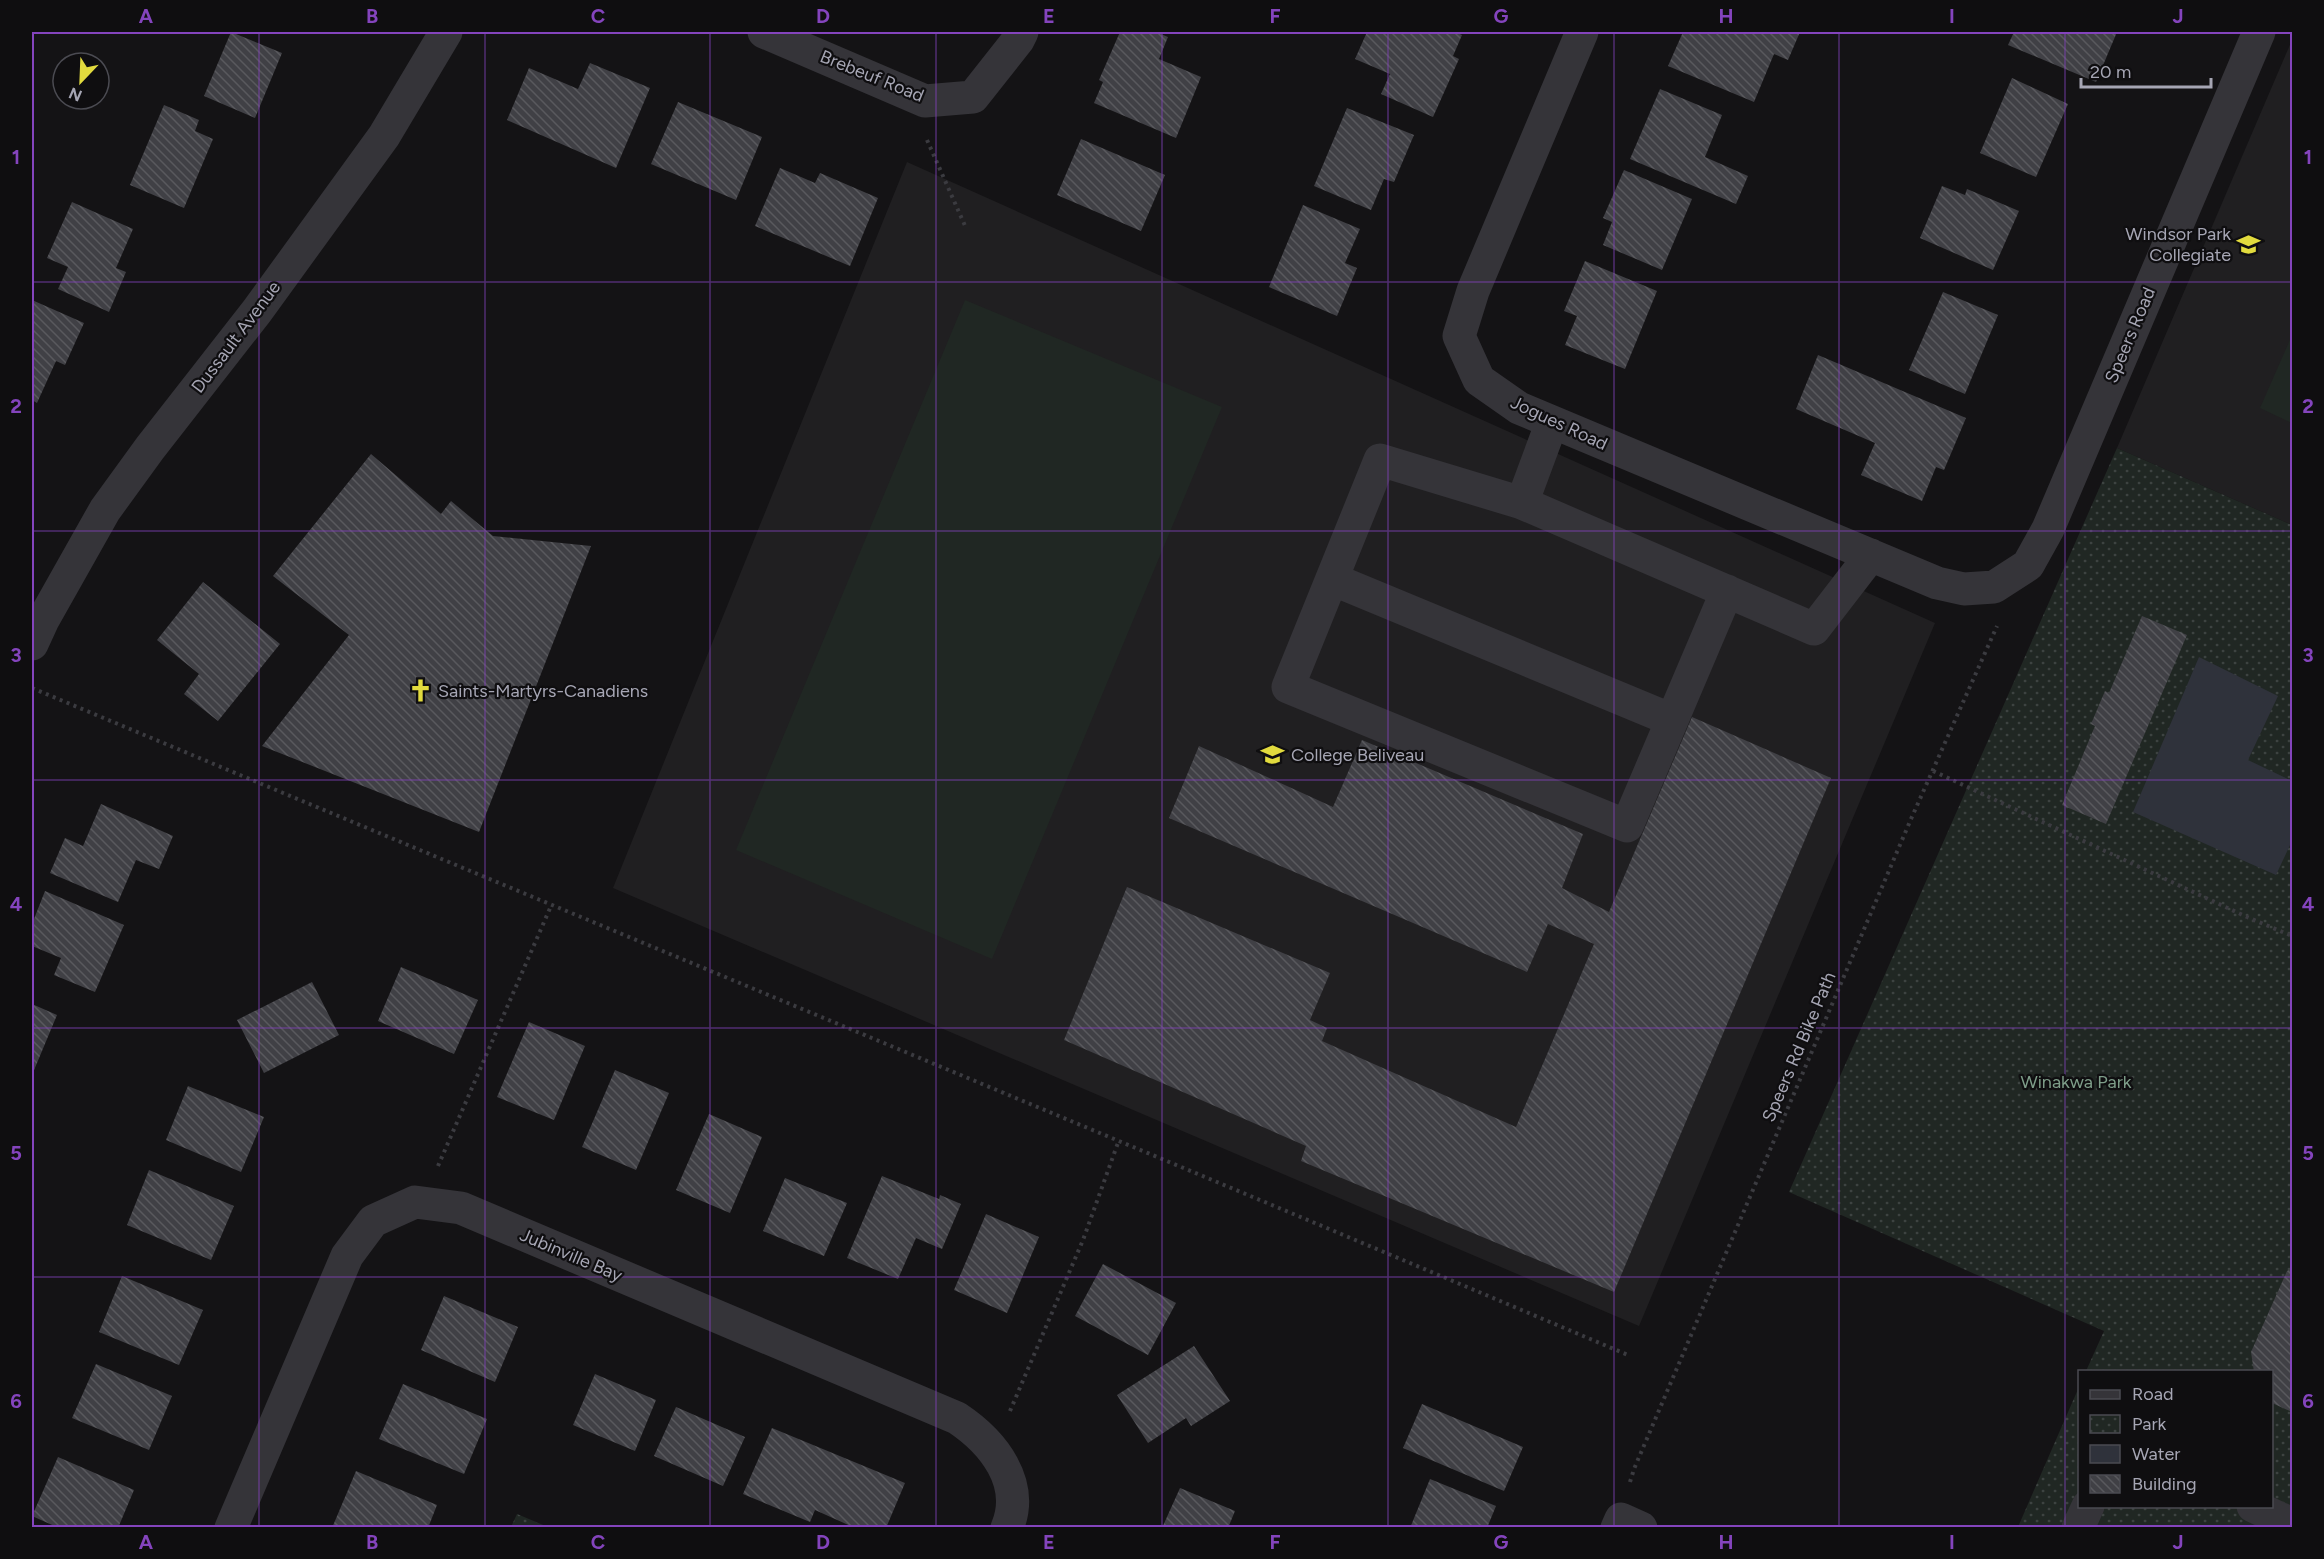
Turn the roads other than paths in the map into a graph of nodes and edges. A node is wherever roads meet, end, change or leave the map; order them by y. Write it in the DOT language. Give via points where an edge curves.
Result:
graph roads {
  1 [pos="446,32"];
  2 [pos="764,32"];
  3 [pos="1022,32"];
  4 [pos="1582,32"];
  5 [pos="2259,32"];
  6 [pos="1552,422"];
  7 [pos="1522,503"];
  8 [pos="1871,555"];
  9 [pos="1332,579"];
  10 [pos="1994,587"];
  11 [pos="1727,591"];
  12 [pos="32,644"];
  13 [pos="1672,720"];
  14 [pos="2087,1508"];
  15 [pos="2257,1508"];
  16 [pos="2292,1524"];
  17 [pos="231,1527"];
  18 [pos="1007,1527"];
  19 [pos="2078,1527"];
  1 -- 12 [label="street, Dussault Avenue" via="384,136 105,510"];
  2 -- 3 [label="street, Brebeuf Road" via="925,101 973,97"];
  4 -- 6 [label="street, Jogues Road" via="1473,291 1459,336 1479,380 1519,408"];
  5 -- 10 [label="street, Speers Road" via="2048,529 2028,565"];
  6 -- 7 [label="street"];
  6 -- 8 [label="street, Jogues Road"];
  7 -- 9 [label="street" via="1380,460"];
  7 -- 11 [label="street"];
  8 -- 10 [label="street, Jogues Road" via="1937,583 1964,589"];
  8 -- 11 [label="street" via="1814,629"];
  9 -- 13 [label="street"];
  9 -- 13 [label="street" via="1288,687 1627,826"];
  11 -- 13 [label="street"];
  14 -- 19 [label="street"];
  15 -- 16 [label="street"];
  17 -- 18 [label="street, Jubinville Bay" via="347,1256 373,1221 415,1202 461,1208 957,1419 993,1450 1010,1481 1014,1512"];
}
